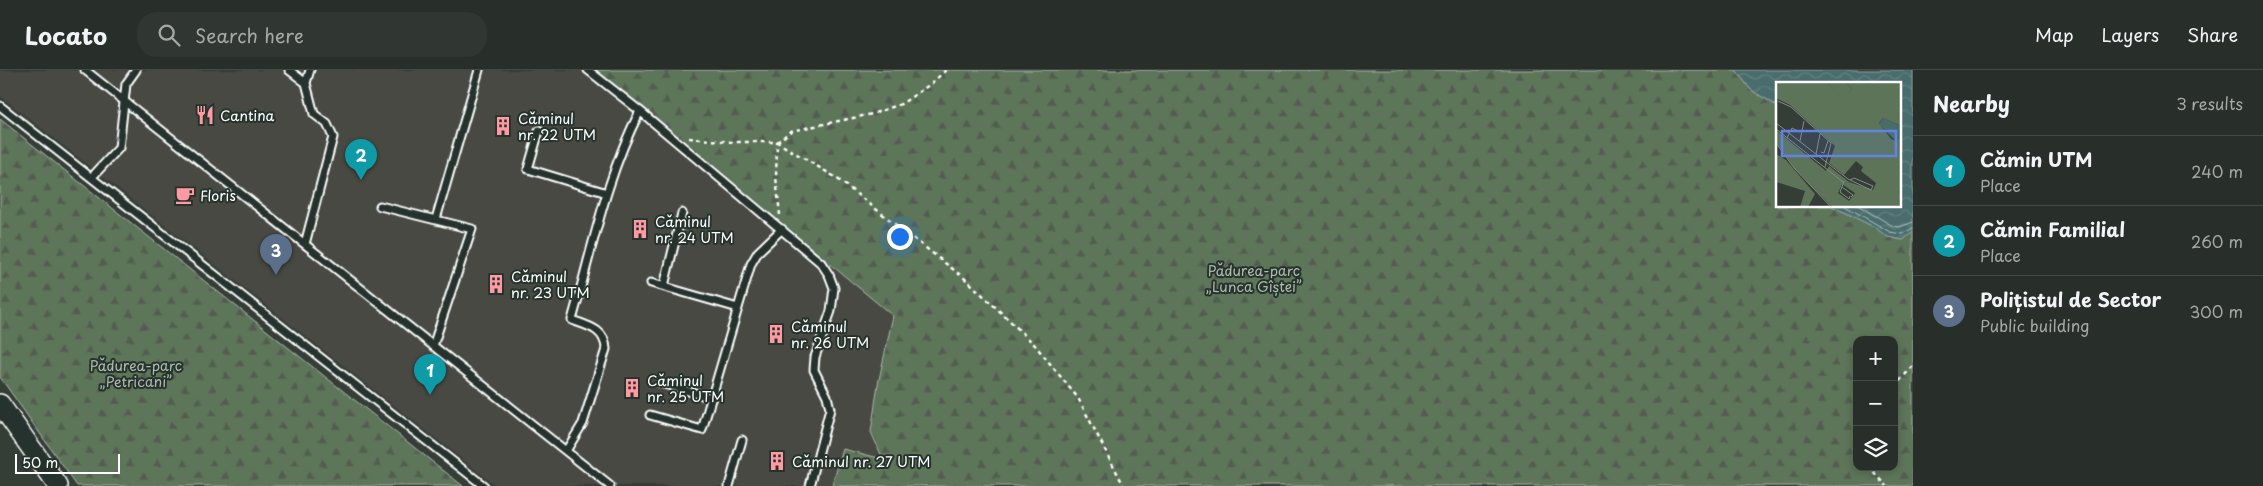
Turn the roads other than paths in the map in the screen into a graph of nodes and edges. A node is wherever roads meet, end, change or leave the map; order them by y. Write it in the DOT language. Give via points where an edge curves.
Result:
graph roads {
  1 [pos="85,70"];
  2 [pos="136,70"];
  3 [pos="289,70"];
  4 [pos="310,70"];
  5 [pos="479,70"];
  6 [pos="588,70"];
  7 [pos="306,83"];
  8 [pos="124,99"];
  9 [pos="0,106"];
  10 [pos="640,111"];
  11 [pos="539,131"];
  12 [pos="92,177"];
  13 [pos="608,193"];
  14 [pos="380,206"];
  15 [pos="682,213"];
  16 [pos="436,219"];
  17 [pos="782,229"];
  18 [pos="305,244"];
  19 [pos="651,282"];
  20 [pos="664,286"];
  21 [pos="738,308"];
  22 [pos="433,346"];
  23 [pos="661,383"];
  24 [pos="712,398"];
  25 [pos="0,404"];
  26 [pos="650,415"];
  27 [pos="742,440"];
  28 [pos="566,451"];
  29 [pos="58,486"];
  30 [pos="484,486"];
  31 [pos="610,486"];
  32 [pos="729,486"];
  33 [pos="810,486"];
  1 -- 8 [label="lane"];
  2 -- 8 [label="lane" via="126,84"];
  3 -- 7 [label="lane"];
  4 -- 7 [label="lane"];
  5 -- 16 [label="lane"];
  6 -- 10 [label="lane"];
  7 -- 18 [label="lane" via="314,114 326,124 332,137"];
  8 -- 12 [label="lane" via="119,148"];
  8 -- 18 [label="lane"];
  9 -- 12 [label="lane"];
  10 -- 13 [label="lane" via="625,141"];
  10 -- 17 [label="lane"];
  11 -- 13 [label="lane" via="528,170"];
  12 -- 30 [label="lane"];
  13 -- 28 [label="lane" via="572,320 595,328 606,341 606,349 583,423"];
  14 -- 16 [label="lane"];
  15 -- 20 [label="lane"];
  16 -- 22 [label="lane" via="472,229"];
  17 -- 21 [label="lane" via="755,256"];
  17 -- 33 [label="lane" via="821,263 834,288 831,311 814,357 814,370 830,409"];
  18 -- 22 [label="lane"];
  19 -- 20 [label="lane"];
  20 -- 21 [label="lane"];
  21 -- 24 [label="lane"];
  22 -- 28 [label="lane"];
  23 -- 24 [label="lane"];
  24 -- 26 [label="lane" via="702,430"];
  25 -- 29 [label="main road"];
  27 -- 32 [label="lane"];
  28 -- 31 [label="lane"];
}
